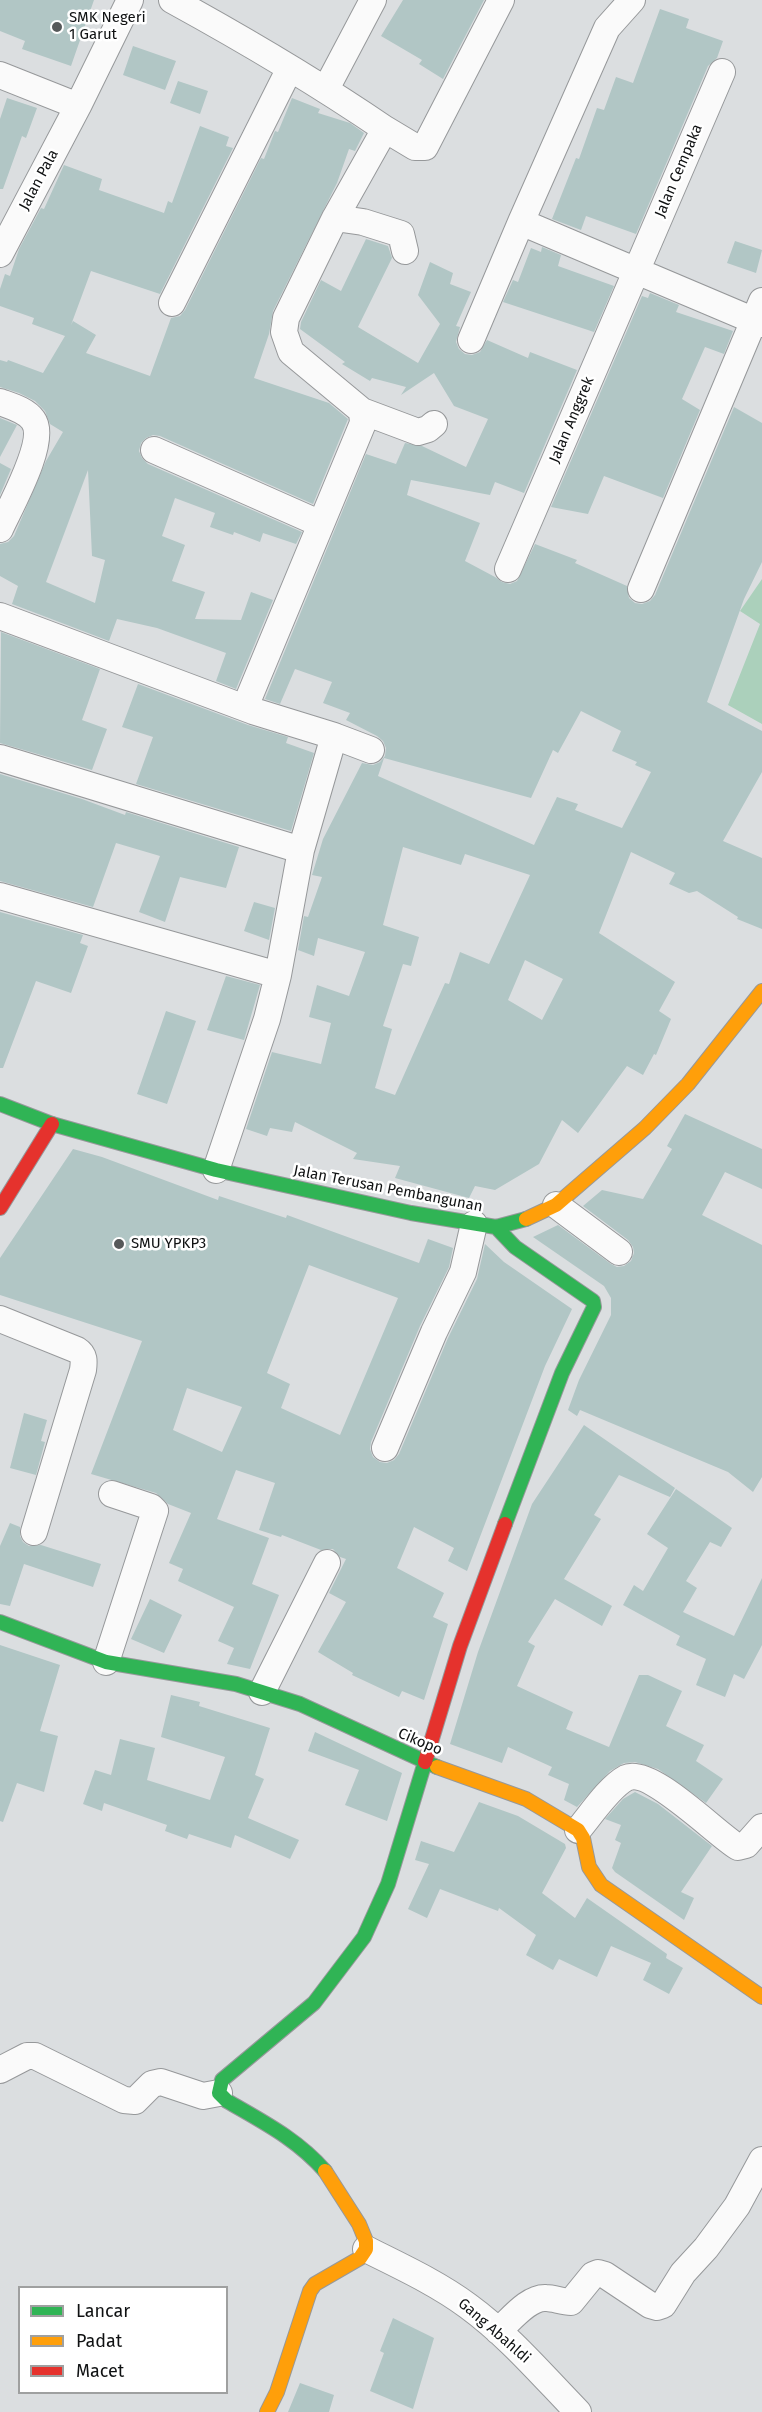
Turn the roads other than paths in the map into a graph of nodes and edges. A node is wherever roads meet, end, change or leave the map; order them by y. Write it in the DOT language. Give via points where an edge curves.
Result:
graph roads {
  1 [pos="130,0"];
  2 [pos="172,0"];
  3 [pos="373,0"];
  4 [pos="501,0"];
  5 [pos="632,0"];
  6 [pos="291,68"];
  7 [pos="722,72"];
  8 [pos="0,75"];
  9 [pos="326,89"];
  10 [pos="78,106"];
  11 [pos="385,129"];
  12 [pos="335,219"];
  13 [pos="521,222"];
  14 [pos="405,251"];
  15 [pos="0,254"];
  16 [pos="636,271"];
  17 [pos="172,303"];
  18 [pos="759,315"];
  19 [pos="471,340"];
  20 [pos="0,402"];
  21 [pos="363,411"];
  22 [pos="435,424"];
  23 [pos="154,450"];
  24 [pos="321,524"];
  25 [pos="0,530"];
  26 [pos="508,569"];
  27 [pos="641,589"];
  28 [pos="0,616"];
  29 [pos="245,707"];
  30 [pos="334,736"];
  31 [pos="371,750"];
  32 [pos="0,758"];
  33 [pos="301,850"];
  34 [pos="0,896"];
  35 [pos="279,975"];
  36 [pos="762,991"];
  37 [pos="0,1104"];
  38 [pos="52,1124"];
  39 [pos="216,1170"];
  40 [pos="556,1205"];
  41 [pos="0,1208"];
  42 [pos="485,1226"];
  43 [pos="619,1252"];
  44 [pos="0,1319"];
  45 [pos="385,1448"];
  46 [pos="112,1494"];
  47 [pos="34,1532"];
  48 [pos="327,1563"];
  49 [pos="0,1622"];
  50 [pos="106,1662"];
  51 [pos="262,1692"];
  52 [pos="425,1764"];
  53 [pos="762,1827"];
  54 [pos="578,1830"];
  55 [pos="762,1997"];
  56 [pos="0,2070"];
  57 [pos="219,2093"];
  58 [pos="762,2160"];
  59 [pos="366,2249"];
  60 [pos="498,2331"];
  61 [pos="267,2412"];
  62 [pos="578,2412"];
  1 -- 10 [label="street, Jalan Pala"];
  2 -- 6 [label="street"];
  3 -- 9 [label="street"];
  4 -- 11 [label="street" via="425,147 415,147"];
  5 -- 13 [label="street" via="607,28"];
  6 -- 9 [label="street"];
  6 -- 17 [label="street"];
  7 -- 16 [label="street, Jalan Cempaka"];
  8 -- 10 [label="street"];
  9 -- 11 [label="street"];
  10 -- 15 [label="street, Jalan Pala"];
  11 -- 12 [label="street"];
  12 -- 14 [label="street" via="363,222 401,234"];
  12 -- 21 [label="street" via="286,318 284,332 291,351"];
  13 -- 16 [label="street"];
  13 -- 19 [label="street"];
  16 -- 18 [label="street"];
  16 -- 26 [label="street, Jalan Anggrek"];
  18 -- 27 [label="street"];
  20 -- 25 [label="street" via="26,414 34,421 38,433 27,470"];
  21 -- 22 [label="street" via="418,432"];
  21 -- 24 [label="street" via="363,423"];
  23 -- 24 [label="street"];
  24 -- 29 [label="street"];
  28 -- 29 [label="street"];
  29 -- 30 [label="street"];
  30 -- 31 [label="street"];
  30 -- 33 [label="street"];
  32 -- 33 [label="street"];
  33 -- 35 [label="street"];
  34 -- 35 [label="street"];
  35 -- 39 [label="street"];
  36 -- 40 [label="street, Jalan Terusan Pembangunan" via="688,1084 645,1128"];
  37 -- 38 [label="street, Jalan Terusan Pembangunan"];
  38 -- 39 [label="street, Jalan Terusan Pembangunan"];
  38 -- 41 [label="street"];
  39 -- 42 [label="street, Jalan Terusan Pembangunan"];
  40 -- 42 [label="street, Jalan Terusan Pembangunan" via="532,1218"];
  40 -- 43 [label="street"];
  42 -- 45 [label="street"];
  42 -- 52 [label="street" via="593,1301 594,1307 562,1373 490,1562"];
  44 -- 47 [label="street" via="77,1350 84,1361"];
  46 -- 50 [label="street" via="155,1511"];
  48 -- 51 [label="street"];
  49 -- 50 [label="street, Cikopo"];
  50 -- 51 [label="street, Cikopo"];
  51 -- 52 [label="street, Cikopo" via="300,1704"];
  52 -- 54 [label="street, Cikopo" via="526,1799"];
  52 -- 57 [label="street" via="388,1884 364,1937 314,2003 222,2080"];
  53 -- 54 [label="street" via="746,1845 738,1847 667,1791 639,1777 626,1778 612,1790"];
  54 -- 55 [label="street" via="589,1867 602,1885"];
  56 -- 57 [label="street" via="35,2056 124,2100 135,2101 152,2084 160,2082 203,2096"];
  57 -- 59 [label="street" via="309,2153 350,2207"];
  58 -- 60 [label="street" via="737,2206 683,2273 663,2305 650,2305 598,2273 570,2302 538,2299"];
  59 -- 60 [label="street, Gang Abahldi" via="415,2273"];
  59 -- 61 [label="street" via="360,2258 315,2284 310,2291"];
  60 -- 62 [label="street, Gang Abahldi"];
}
